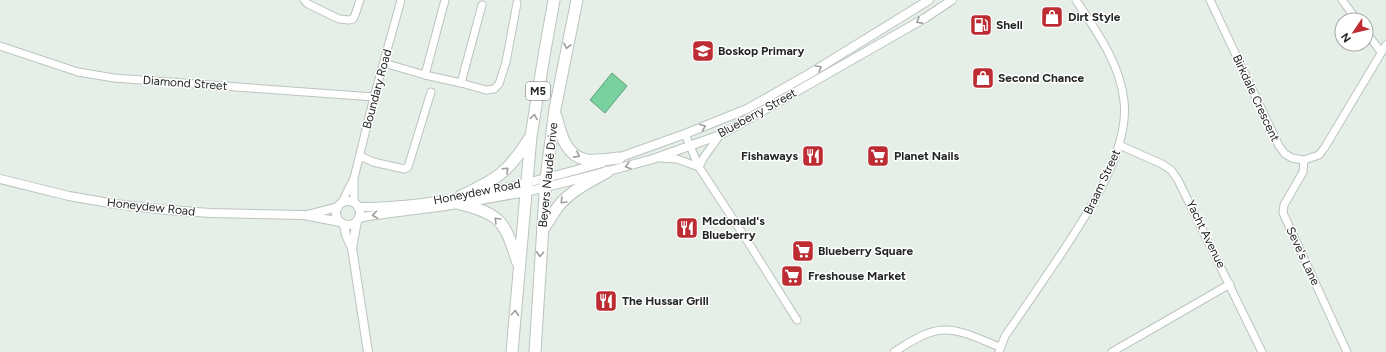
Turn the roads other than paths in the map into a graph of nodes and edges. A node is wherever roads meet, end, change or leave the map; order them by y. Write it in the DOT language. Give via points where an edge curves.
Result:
graph roads {
  1 [pos="304,0"];
  2 [pos="360,0"];
  3 [pos="402,0"];
  4 [pos="445,0"];
  5 [pos="554,0"];
  6 [pos="577,0"];
  7 [pos="929,0"];
  8 [pos="952,0"];
  9 [pos="1076,0"];
  10 [pos="1210,0"];
  11 [pos="1342,0"];
  12 [pos="517,3"];
  13 [pos="482,6"];
  14 [pos="1351,12"];
  15 [pos="1374,43"];
  16 [pos="1386,45"];
  17 [pos="0,46"];
  18 [pos="1381,52"];
  19 [pos="384,63"];
  20 [pos="425,75"];
  21 [pos="461,83"];
  22 [pos="431,92"];
  23 [pos="374,97"];
  24 [pos="555,109"];
  25 [pos="685,134"];
  26 [pos="720,135"];
  27 [pos="531,136"];
  28 [pos="689,145"];
  29 [pos="1119,146"];
  30 [pos="360,156"];
  31 [pos="619,158"];
  32 [pos="653,158"];
  33 [pos="1304,160"];
  34 [pos="699,167"];
  35 [pos="607,172"];
  36 [pos="354,178"];
  37 [pos="0,179"];
  38 [pos="546,182"];
  39 [pos="526,188"];
  40 [pos="460,200"];
  41 [pos="340,204"];
  42 [pos="356,204"];
  43 [pos="304,216"];
  44 [pos="358,220"];
  45 [pos="342,223"];
  46 [pos="542,231"];
  47 [pos="352,248"];
  48 [pos="520,268"];
  49 [pos="1230,284"];
  50 [pos="796,320"];
  51 [pos="1000,350"];
  52 [pos="368,352"];
  53 [pos="512,352"];
  54 [pos="534,352"];
  55 [pos="894,352"];
  56 [pos="1112,352"];
  57 [pos="1262,352"];
  58 [pos="1347,352"];
  1 -- 2 [label="street" via="339,20 349,20 355,15"];
  3 -- 19 [label="street, Boundary Road"];
  4 -- 20 [label="street"];
  27 -- 5 [label="main road, Beyers Naudé Drive / M5, one-way"];
  6 -- 24 [label="main road, Beyers Naudé Drive / M5, one-way"];
  25 -- 7 [label="street, Blueberry Street, one-way" via="747,109 791,85"];
  8 -- 26 [label="street, Blueberry Street, one-way"];
  9 -- 29 [label="street, Braam Street" via="1098,34 1121,83 1125,102"];
  10 -- 33 [label="street, Birkdale Crescent" via="1279,146 1292,158"];
  11 -- 14 [label="street"];
  12 -- 21 [label="street" via="506,62 499,84 494,89 486,90"];
  13 -- 21 [label="street"];
  15 -- 18 [label="street"];
  16 -- 18 [label="street"];
  17 -- 23 [label="street, Diamond Street" via="78,72 114,78"];
  18 -- 33 [label="street" via="1325,147 1318,155"];
  19 -- 20 [label="street"];
  19 -- 23 [label="street, Boundary Road"];
  20 -- 21 [label="street"];
  22 -- 30 [label="street" via="408,167 404,169 373,162"];
  23 -- 30 [label="street, Boundary Road"];
  24 -- 31 [label="main road, one-way" via="562,137 575,155 587,160"];
  24 -- 38 [label="main road, Beyers Naudé Drive / M5"];
  25 -- 28 [label="street"];
  25 -- 31 [label="street, Blueberry Street"];
  26 -- 28 [label="street, Blueberry Street"];
  26 -- 34 [label="street"];
  27 -- 39 [label="main road, Beyers Naudé Drive / M5"];
  40 -- 27 [label="main road, one-way" via="508,168"];
  28 -- 32 [label="street, Blueberry Street"];
  28 -- 34 [label="street"];
  29 -- 49 [label="street, Yacht Avenue" via="1171,170 1185,192"];
  29 -- 51 [label="street, Braam Street" via="1087,215 1005,336"];
  30 -- 36 [label="street, Boundary Road"];
  31 -- 38 [label="street, Blueberry Street"];
  32 -- 34 [label="street" via="677,159"];
  32 -- 35 [label="street, Blueberry Street, one-way"];
  33 -- 58 [label="street, Seve's Lane" via="1303,172 1284,205 1283,213"];
  34 -- 50 [label="street"];
  35 -- 38 [label="street, Blueberry Street"];
  35 -- 46 [label="main road, one-way" via="566,198"];
  36 -- 41 [label="street, Boundary Road"];
  36 -- 42 [label="street, Boundary Road"];
  37 -- 43 [label="street, Honeydew Road" via="115,204 211,213"];
  38 -- 39 [label="street, Honeydew Road"];
  38 -- 46 [label="main road, Beyers Naudé Drive / M5"];
  39 -- 40 [label="street, Honeydew Road"];
  39 -- 48 [label="main road, Beyers Naudé Drive / M5"];
  40 -- 42 [label="street, Honeydew Road" via="391,206"];
  40 -- 44 [label="street, Honeydew Road, one-way" via="368,216"];
  48 -- 40 [label="main road, one-way" via="508,235 499,220 490,213"];
  41 -- 42 [label="street" via="348,201"];
  41 -- 43 [label="street, Honeydew Road"];
  41 -- 45 [label="street" via="336,215"];
  42 -- 44 [label="street" via="360,214"];
  43 -- 45 [label="street, Honeydew Road"];
  44 -- 45 [label="street" via="351,224"];
  44 -- 47 [label="street"];
  45 -- 47 [label="street"];
  46 -- 54 [label="main road, Beyers Naudé Drive / M5, one-way"];
  47 -- 52 [label="street"];
  53 -- 48 [label="main road, Beyers Naudé Drive / M5, one-way"];
  49 -- 56 [label="street"];
  49 -- 57 [label="street, Yacht Avenue"];
  51 -- 55 [label="street" via="968,335 942,330 914,339"];
}
